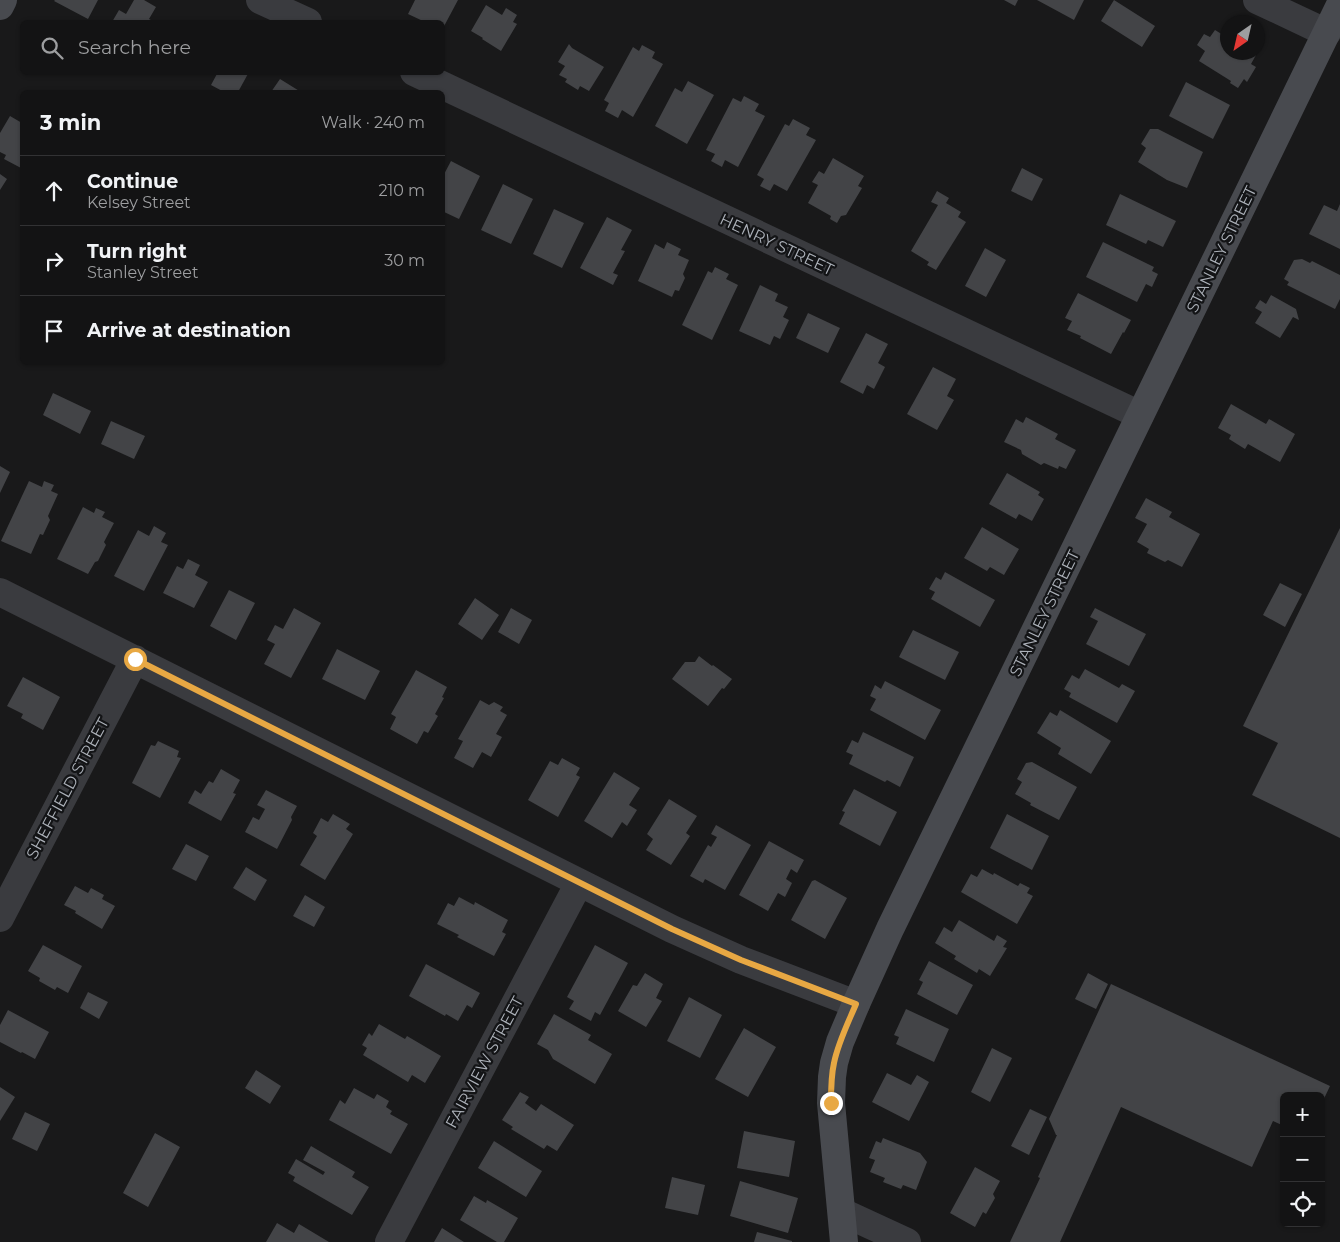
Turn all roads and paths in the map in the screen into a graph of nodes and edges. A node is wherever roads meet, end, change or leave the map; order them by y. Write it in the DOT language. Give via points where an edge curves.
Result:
graph roads {
  1 [pos="3,0"];
  2 [pos="260,0"];
  3 [pos="1257,0"];
  4 [pos="1340,5"];
  5 [pos="0,6"];
  6 [pos="304,20"];
  7 [pos="1327,33"];
  8 [pos="420,75"];
  9 [pos="1140,415"];
  10 [pos="0,592"];
  11 [pos="135,659"];
  12 [pos="579,883"];
  13 [pos="0,918"];
  14 [pos="856,1004"];
  15 [pos="842,1212"];
  16 [pos="389,1242"];
  17 [pos="844,1242"];
  18 [pos="907,1242"];
  1 -- 5 [label="main road"];
  2 -- 6 [label="street"];
  3 -- 7 [label="street"];
  4 -- 7 [label="main road, STANLEY STREET"];
  7 -- 9 [label="main road, STANLEY STREET"];
  8 -- 9 [label="street, HENRY STREET"];
  9 -- 14 [label="main road, STANLEY STREET"];
  10 -- 11 [label="street"];
  11 -- 12 [label="street"];
  11 -- 13 [label="street, SHEFFIELD STREET"];
  12 -- 14 [label="street" via="706,946"];
  12 -- 16 [label="street, FAIRVIEW STREET"];
  14 -- 15 [label="main road, STANLEY STREET" via="840,1042 832,1077 831,1103"];
  15 -- 17 [label="main road, STANLEY STREET"];
  15 -- 18 [label="street"];
}
